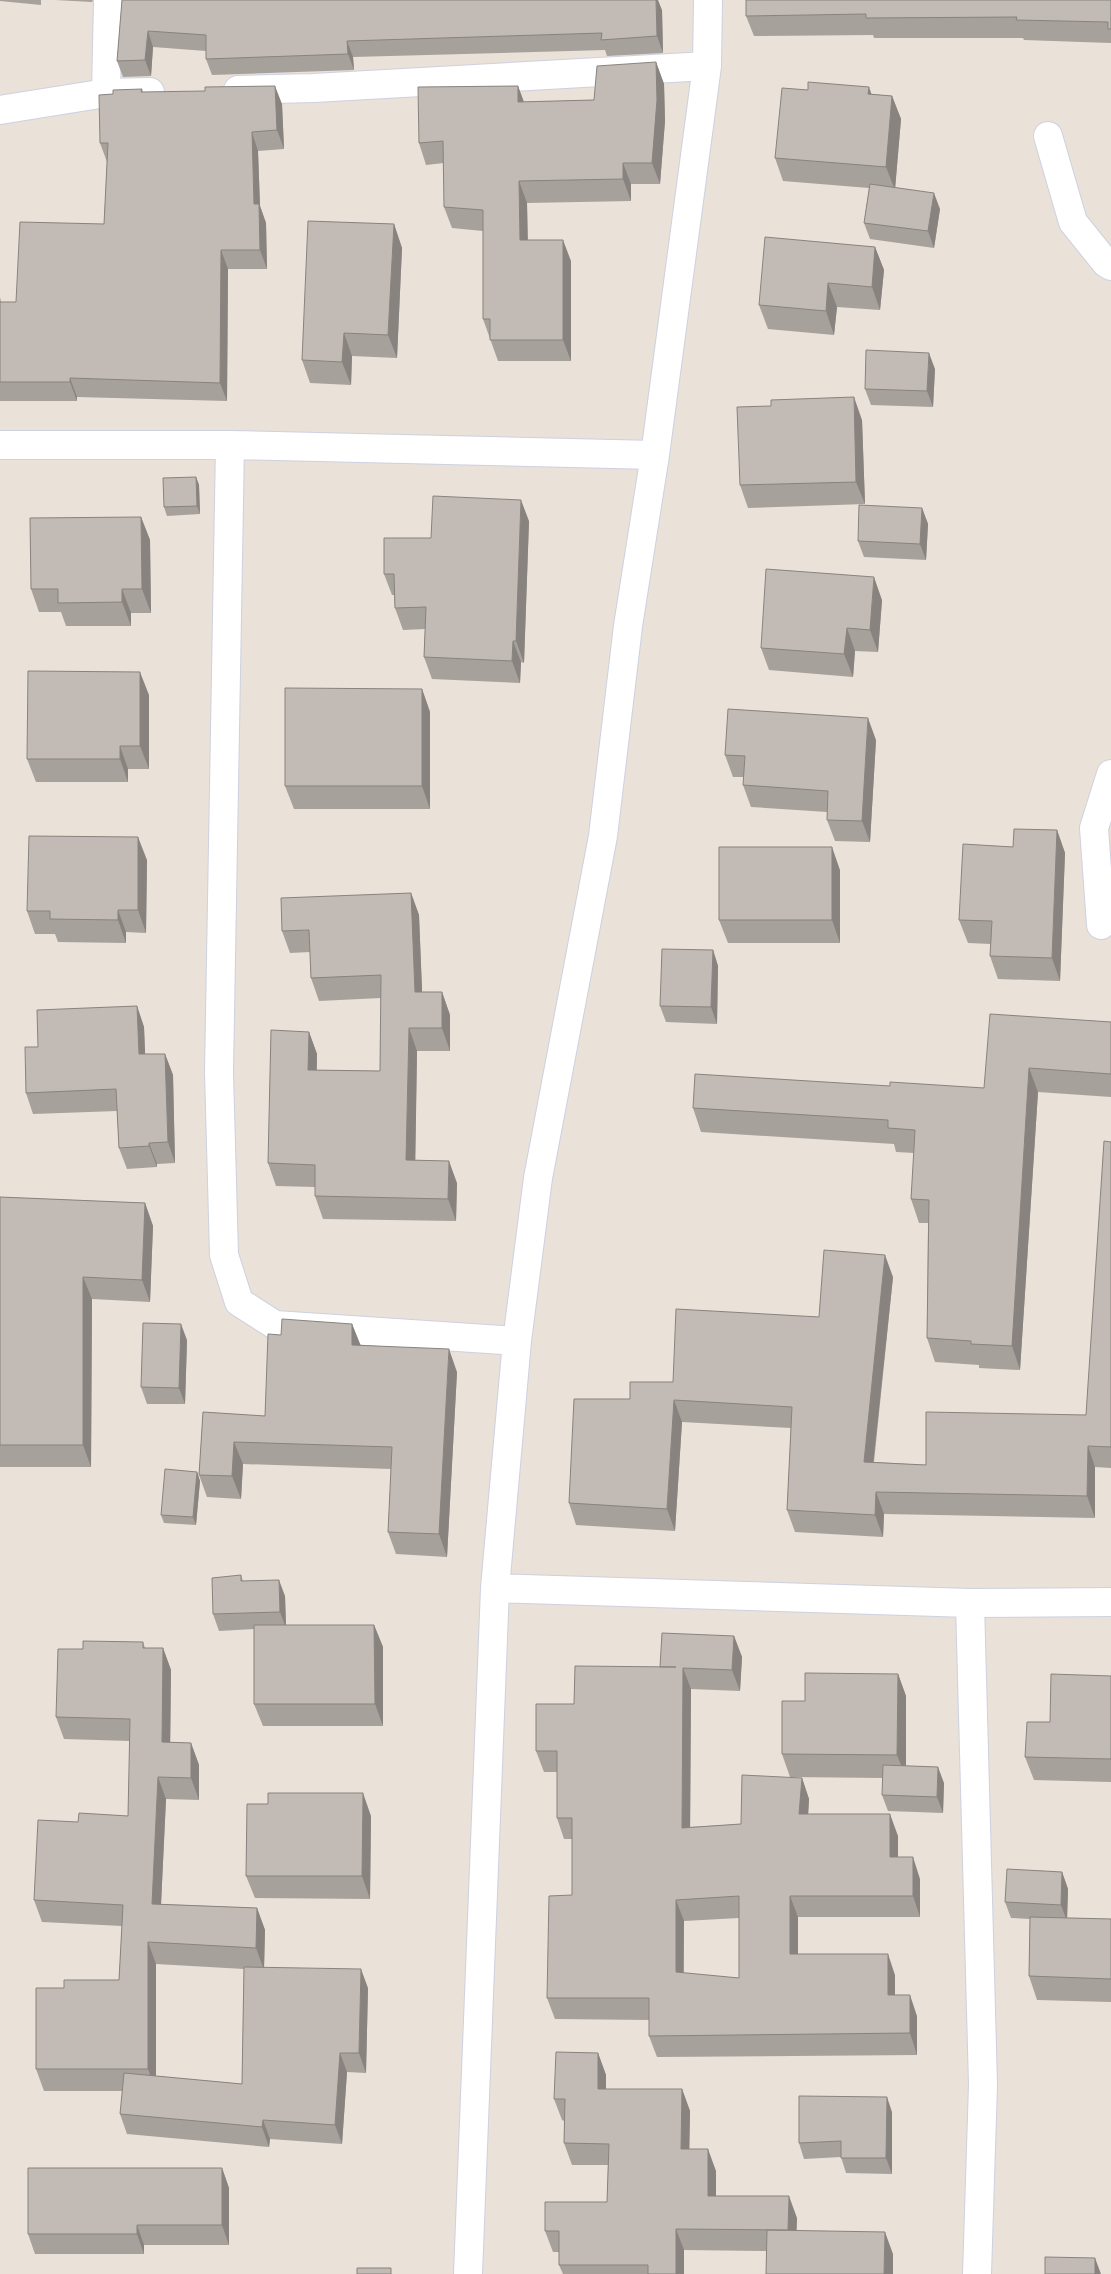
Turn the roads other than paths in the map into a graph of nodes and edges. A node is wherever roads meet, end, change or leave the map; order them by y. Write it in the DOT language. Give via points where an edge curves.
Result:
graph roads {
  1 [pos="108,0"];
  2 [pos="708,0"];
  3 [pos="707,66"];
  4 [pos="215,90"];
  5 [pos="175,92"];
  6 [pos="106,94"];
  7 [pos="0,110"];
  8 [pos="1048,136"];
  9 [pos="1111,266"];
  10 [pos="0,444"];
  11 [pos="230,445"];
  12 [pos="655,455"];
  13 [pos="1111,774"];
  14 [pos="1101,925"];
  15 [pos="517,1341"];
  16 [pos="495,1588"];
  17 [pos="970,1602"];
  18 [pos="1111,1602"];
  19 [pos="468,2274"];
  20 [pos="977,2274"];
  1 -- 6 [label="street"];
  2 -- 3 [label="street"];
  3 -- 4 [label="street"];
  3 -- 12 [label="street"];
  5 -- 6 [label="street"];
  6 -- 7 [label="street"];
  8 -- 9 [label="street" via="1073,222"];
  10 -- 11 [label="street"];
  11 -- 12 [label="street"];
  11 -- 15 [label="street" via="219,1072 224,1255 239,1302 275,1325"];
  12 -- 15 [label="street" via="628,626 603,836 538,1178"];
  13 -- 14 [label="street" via="1094,828"];
  15 -- 16 [label="street"];
  16 -- 17 [label="street"];
  16 -- 19 [label="street"];
  17 -- 18 [label="street"];
  17 -- 20 [label="street" via="983,2085"];
}
